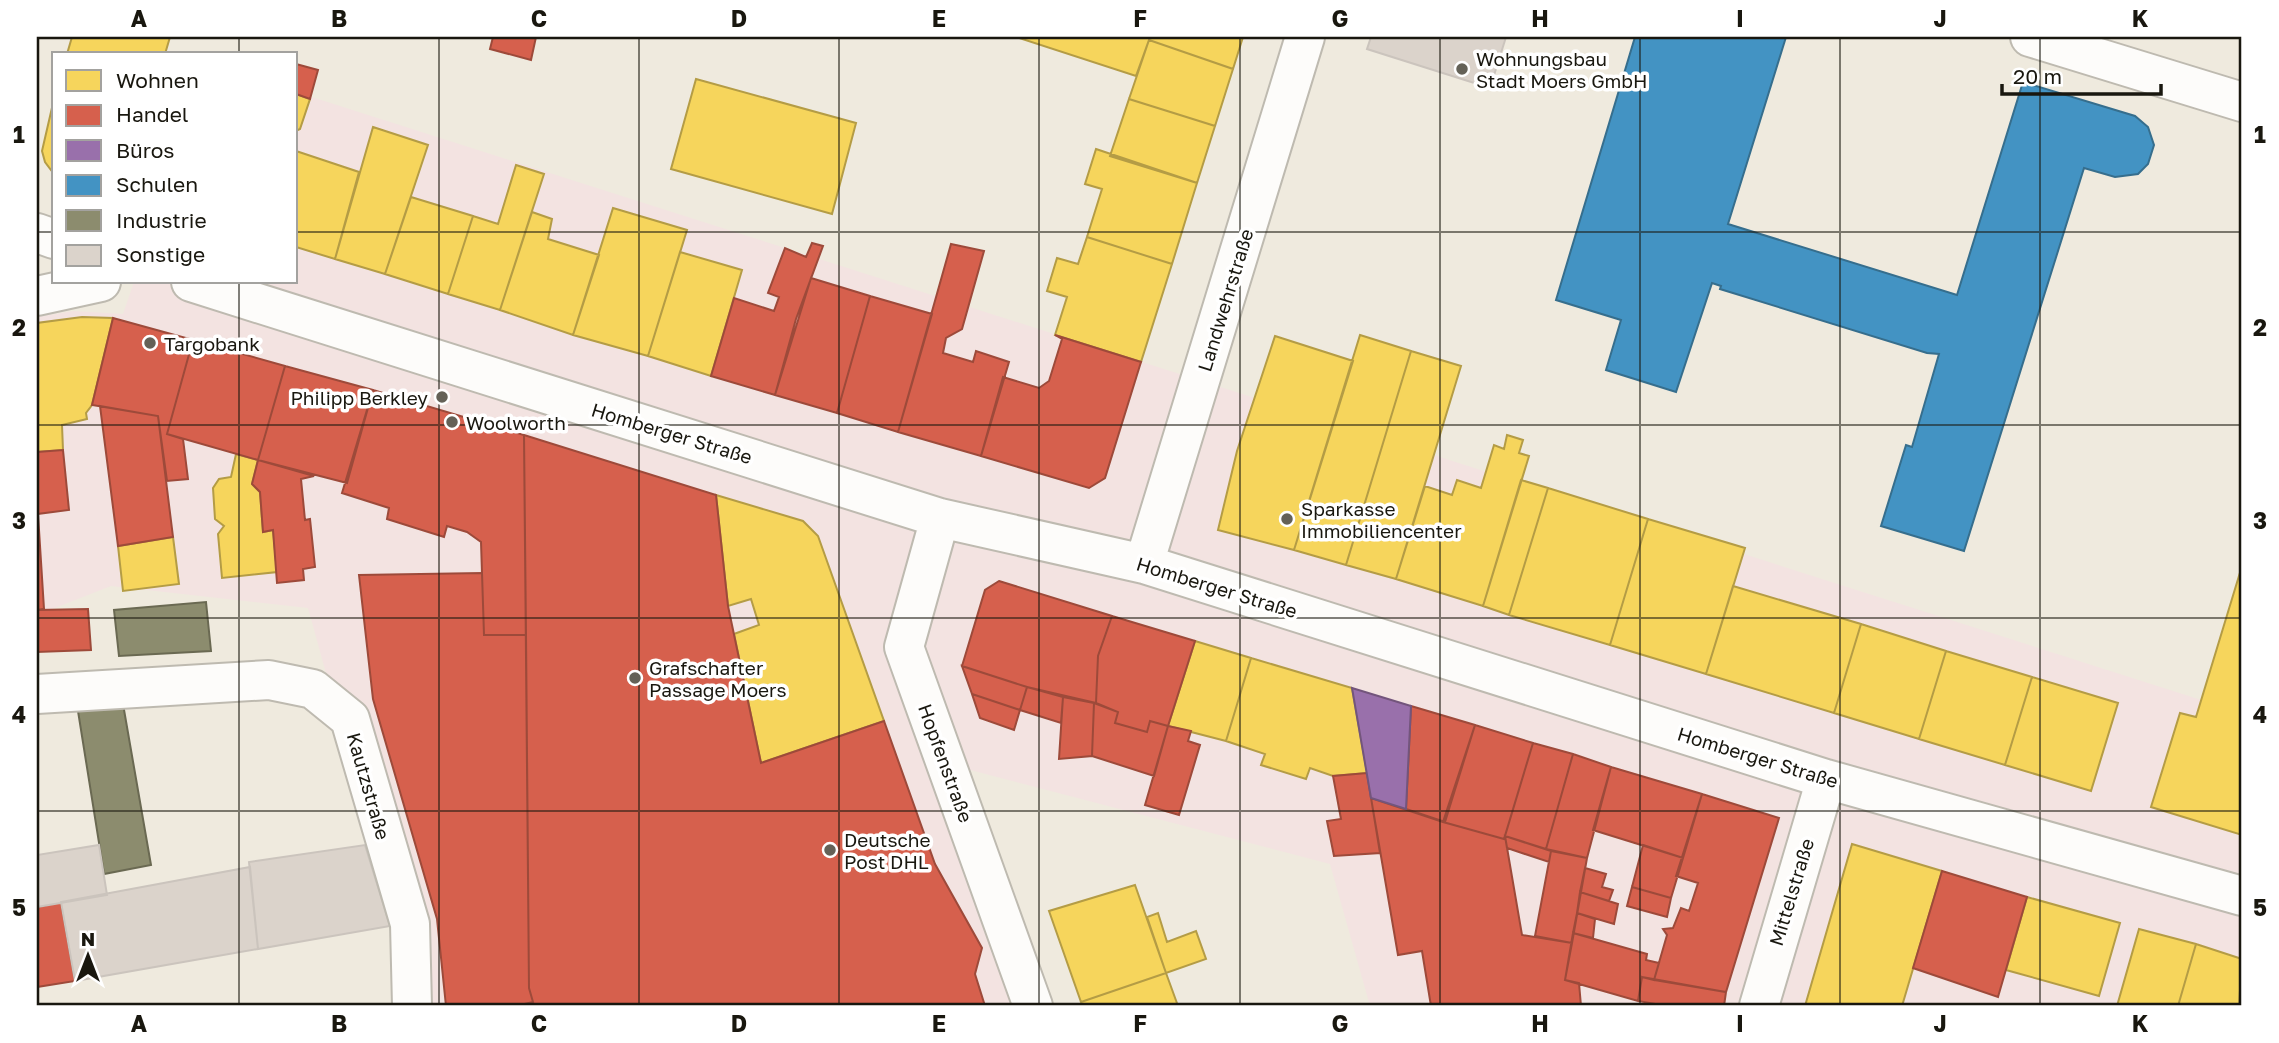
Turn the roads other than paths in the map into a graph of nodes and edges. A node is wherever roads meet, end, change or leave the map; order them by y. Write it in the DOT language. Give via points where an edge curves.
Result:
graph roads {
  1 [pos="1306,37"];
  2 [pos="2030,37"];
  3 [pos="2242,102"];
  4 [pos="92,284"];
  5 [pos="197,284"];
  6 [pos="37,296"];
  7 [pos="940,517"];
  8 [pos="1144,564"];
  9 [pos="37,694"];
  10 [pos="1826,779"];
  11 [pos="2242,896"];
  12 [pos="412,1006"];
  13 [pos="1033,1006"];
  14 [pos="1759,1006"];
  1 -- 8 [label="street, Landwehrstraße"];
  2 -- 3 [label="street"];
  4 -- 6 [label="street"];
  5 -- 7 [label="street, Homberger Straße"];
  7 -- 8 [label="street, Homberger Straße"];
  7 -- 13 [label="street, Hopfenstraße" via="904,647"];
  8 -- 10 [label="street, Homberger Straße"];
  9 -- 12 [label="street, Kautzstraße" via="269,680 313,689 349,719 410,924"];
  10 -- 11 [label="street, Homberger Straße"];
  10 -- 14 [label="street, Mittelstraße"];
}
